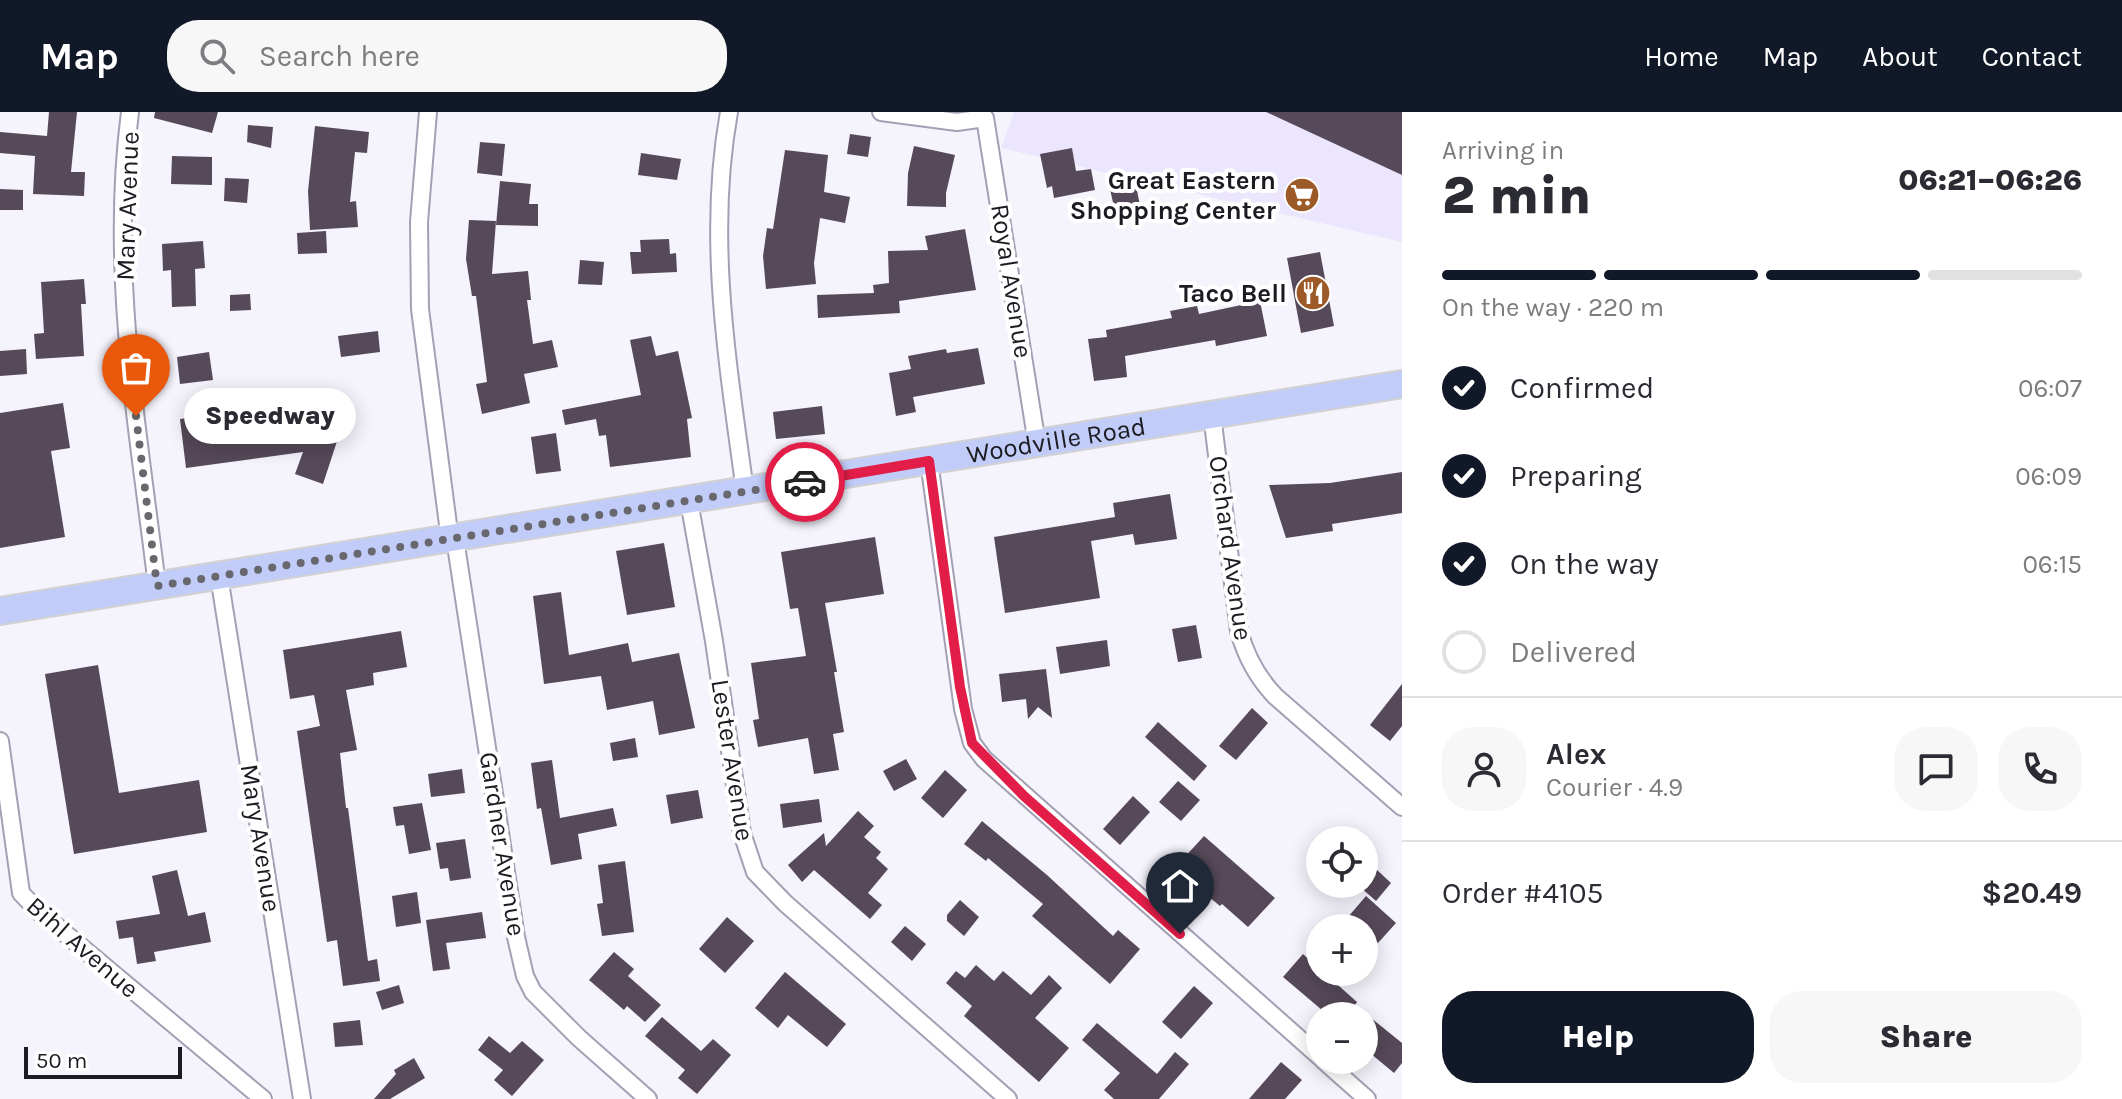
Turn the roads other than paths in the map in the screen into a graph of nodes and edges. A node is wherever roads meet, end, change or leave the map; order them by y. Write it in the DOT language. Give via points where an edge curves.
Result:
graph roads {
  1 [pos="130,112"];
  2 [pos="428,112"];
  3 [pos="729,112"];
  4 [pos="881,112"];
  5 [pos="1402,384"];
  6 [pos="1212,415"];
  7 [pos="1037,444"];
  8 [pos="929,461"];
  9 [pos="745,491"];
  10 [pos="689,501"];
  11 [pos="452,540"];
  12 [pos="219,576"];
  13 [pos="157,586"];
  14 [pos="0,611"];
  15 [pos="0,741"];
  16 [pos="1402,807"];
  17 [pos="1306,1045"];
  18 [pos="1339,1074"];
  19 [pos="263,1099"];
  20 [pos="302,1099"];
  21 [pos="648,1099"];
  22 [pos="1008,1099"];
  23 [pos="1367,1099"];
  1 -- 13 [label="street, Mary Avenue" via="121,243 128,355"];
  2 -- 11 [label="street, Gardner Avenue" via="419,222 420,309"];
  3 -- 9 [label="street" via="721,172 719,269"];
  4 -- 7 [label="street, Royal Avenue" via="957,122 985,118"];
  5 -- 6 [label="main road, Woodville Road"];
  6 -- 7 [label="main road, Woodville Road"];
  6 -- 16 [label="street, Orchard Avenue" via="1237,616 1248,658 1275,696"];
  7 -- 8 [label="main road, Woodville Road"];
  8 -- 9 [label="main road, Woodville Road"];
  8 -- 17 [label="street" via="963,709 976,750"];
  9 -- 10 [label="main road, Woodville Road"];
  10 -- 11 [label="main road, Woodville Road"];
  10 -- 22 [label="street, Lester Avenue" via="736,803 755,872"];
  11 -- 12 [label="main road, Woodville Road"];
  11 -- 21 [label="street, Gardner Avenue" via="525,976 549,1010"];
  12 -- 13 [label="main road, Woodville Road"];
  12 -- 20 [label="street, Mary Avenue"];
  13 -- 14 [label="main road, Woodville Road"];
  15 -- 19 [label="street, Bihl Avenue" via="21,893"];
  18 -- 23 [label="street"];
}
